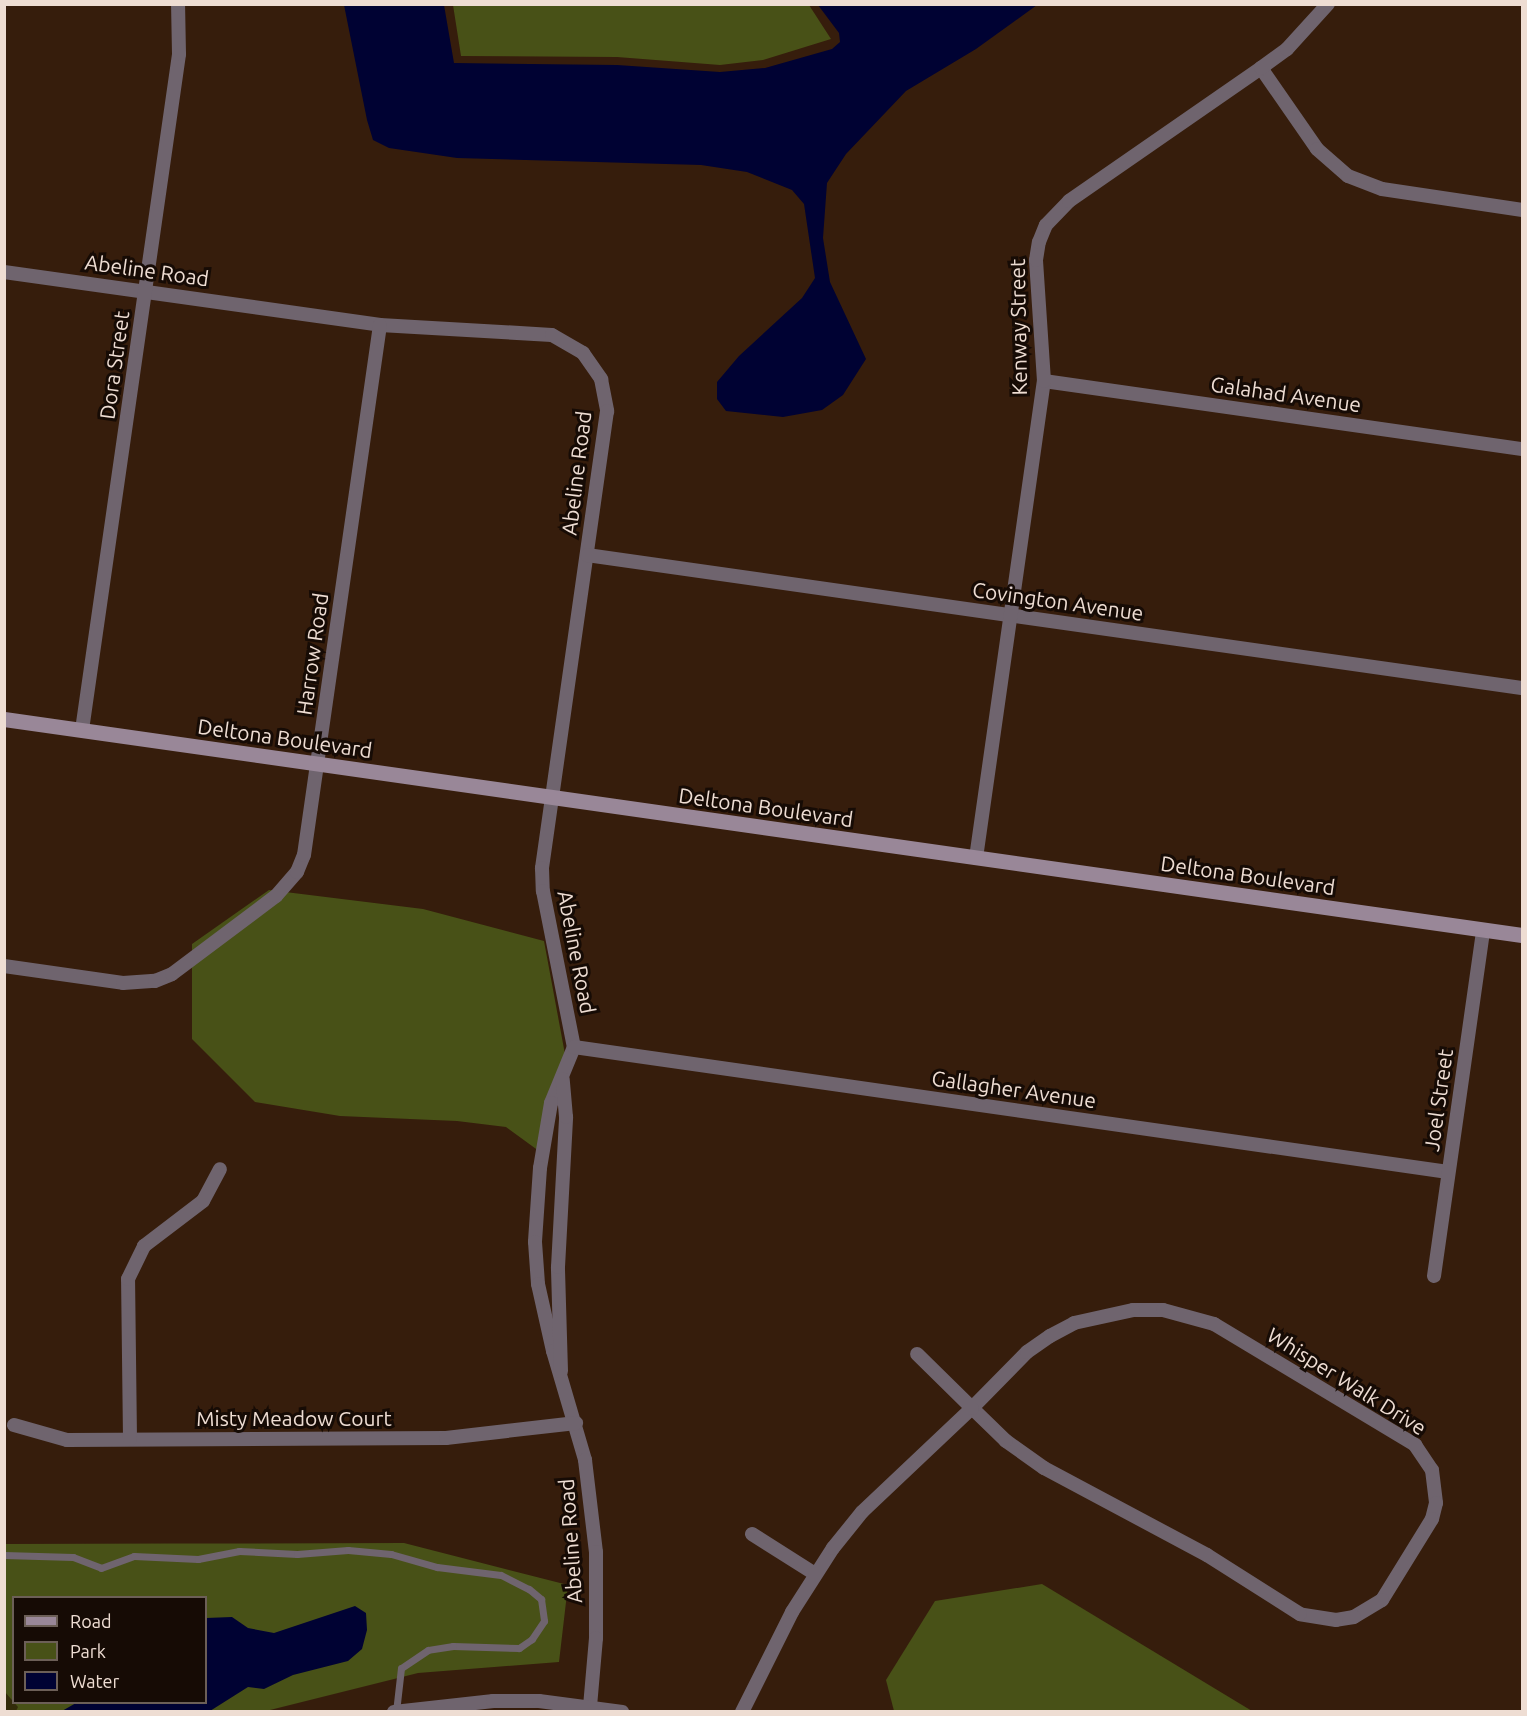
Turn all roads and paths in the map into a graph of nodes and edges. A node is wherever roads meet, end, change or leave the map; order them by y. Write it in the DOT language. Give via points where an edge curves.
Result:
graph roads {
  1 [pos="178,4"];
  2 [pos="1328,4"];
  3 [pos="1261,68"];
  4 [pos="1522,210"];
  5 [pos="4,272"];
  6 [pos="146,291"];
  7 [pos="380,325"];
  8 [pos="1044,381"];
  9 [pos="1522,449"];
  10 [pos="587,555"];
  11 [pos="1011,616"];
  12 [pos="1522,688"];
  13 [pos="4,719"];
  14 [pos="82,730"];
  15 [pos="318,764"];
  16 [pos="552,797"];
  17 [pos="976,858"];
  18 [pos="1483,930"];
  19 [pos="1522,936"];
  20 [pos="4,966"];
  21 [pos="574,1047"];
  22 [pos="562,1075"];
  23 [pos="220,1169"];
  24 [pos="1448,1172"];
  25 [pos="1434,1276"];
  26 [pos="916,1354"];
  27 [pos="561,1376"];
  28 [pos="972,1408"];
  29 [pos="576,1423"];
  30 [pos="14,1425"];
  31 [pos="130,1439"];
  32 [pos="752,1534"];
  33 [pos="4,1555"];
  34 [pos="815,1574"];
  35 [pos="590,1706"];
  36 [pos="449,1708"];
  37 [pos="395,1711"];
  38 [pos="622,1712"];
  39 [pos="742,1712"];
  1 -- 6 [label="street, Dora Street" via="179,54"];
  2 -- 3 [label="street, Kenway Street" via="1287,49"];
  3 -- 4 [label="street" via="1317,149 1348,176 1382,189"];
  3 -- 8 [label="street, Kenway Street" via="1069,201 1046,225 1036,260"];
  5 -- 6 [label="street, Abeline Road"];
  6 -- 7 [label="street, Abeline Road"];
  6 -- 14 [label="street, Dora Street"];
  7 -- 10 [label="street, Abeline Road" via="533,332 552,335 583,353 601,379 606,411"];
  7 -- 15 [label="street, Harrow Road"];
  8 -- 9 [label="street, Galahad Avenue"];
  8 -- 11 [label="street, Kenway Street"];
  10 -- 11 [label="street, Covington Avenue"];
  10 -- 16 [label="street, Abeline Road"];
  11 -- 12 [label="street, Covington Avenue"];
  11 -- 17 [label="street, Kenway Street"];
  13 -- 14 [label="main road, Deltona Boulevard"];
  14 -- 15 [label="main road, Deltona Boulevard"];
  15 -- 16 [label="main road, Deltona Boulevard"];
  15 -- 20 [label="street, Harrow Road" via="304,855 297,872 276,896 172,974 155,981 123,983"];
  16 -- 17 [label="main road, Deltona Boulevard"];
  16 -- 21 [label="street, Abeline Road" via="543,891"];
  17 -- 18 [label="main road, Deltona Boulevard"];
  18 -- 19 [label="main road, Deltona Boulevard"];
  18 -- 24 [label="street, Joel Street"];
  21 -- 22 [label="street, Abeline Road"];
  21 -- 24 [label="street, Gallagher Avenue"];
  22 -- 27 [label="street, Abeline Road" via="566,1117 558,1267"];
  22 -- 27 [label="street, Abeline Road" via="549,1114 536,1242 538,1284"];
  23 -- 31 [label="street" via="203,1201 144,1246 128,1279"];
  24 -- 25 [label="street, Joel Street"];
  26 -- 28 [label="street"];
  27 -- 29 [label="street, Abeline Road"];
  28 -- 28 [label="street, Whisper Walk Drive" via="1027,1352 1074,1323 1133,1310 1188,1315 1236,1336 1415,1445 1432,1470 1436,1503 1432,1519 1382,1600 1354,1617 1318,1619 1300,1614 1207,1554 1044,1468 1006,1441"];
  28 -- 34 [label="street, Whisper Walk Drive" via="862,1512"];
  29 -- 31 [label="street, Misty Meadow Court" via="446,1438"];
  29 -- 35 [label="street, Abeline Road" via="585,1460 596,1552 596,1638"];
  30 -- 31 [label="street, Misty Meadow Court" via="68,1440"];
  32 -- 34 [label="street"];
  33 -- 37 [label="lane" via="74,1557 101,1568 134,1556 198,1559 239,1551 297,1554 348,1550 501,1575 529,1588 541,1599 544,1621 532,1639 519,1648 453,1646 428,1650 401,1668"];
  34 -- 39 [label="street, Whisper Walk Drive" via="756,1679"];
  35 -- 36 [label="street" via="539,1701"];
  35 -- 38 [label="street"];
  36 -- 37 [label="street"];
}
